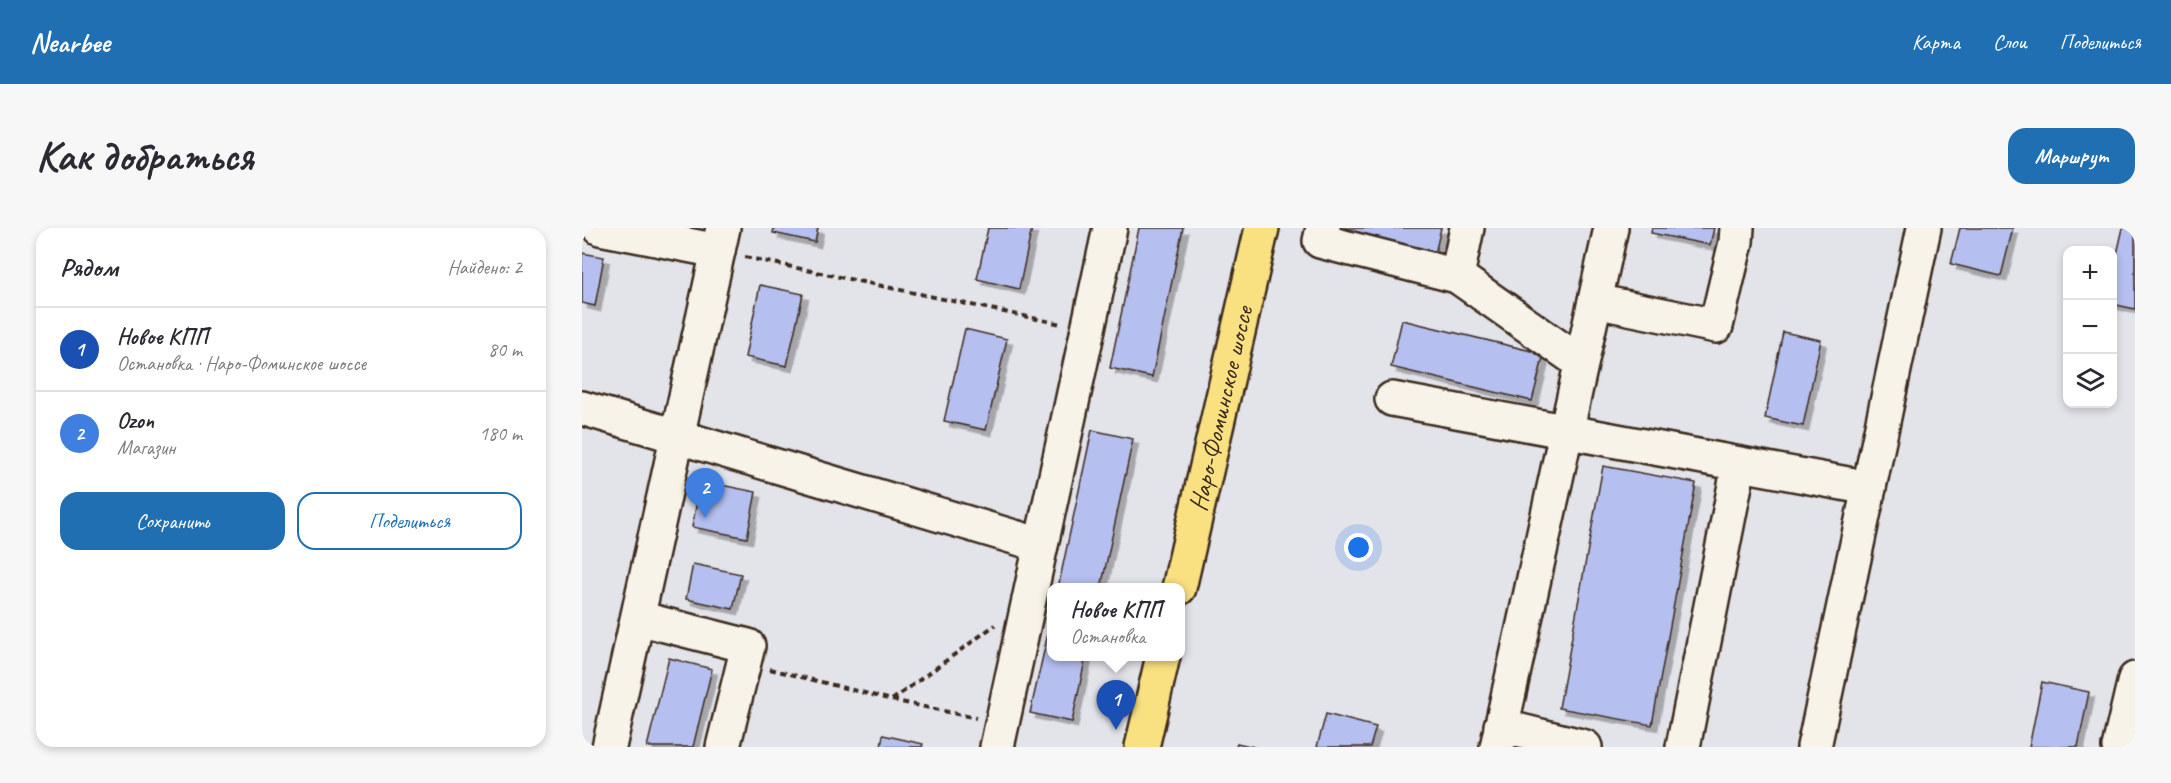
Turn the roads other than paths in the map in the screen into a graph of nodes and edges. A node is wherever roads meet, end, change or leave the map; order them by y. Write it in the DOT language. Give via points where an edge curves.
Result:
graph roads {
  1 [pos="600,228"];
  2 [pos="1110,228"];
  3 [pos="1262,228"];
  4 [pos="1323,228"];
  5 [pos="1467,228"];
  6 [pos="1611,228"];
  7 [pos="1737,228"];
  8 [pos="1924,228"];
  9 [pos="720,239"];
  10 [pos="1457,276"];
  11 [pos="1595,301"];
  12 [pos="1581,363"];
  13 [pos="1392,399"];
  14 [pos="582,408"];
  15 [pos="1566,433"];
  16 [pos="679,437"];
  17 [pos="1739,465"];
  18 [pos="1869,488"];
  19 [pos="1041,544"];
  20 [pos="1180,583"];
  21 [pos="638,618"];
  22 [pos="1162,661"];
  23 [pos="2135,679"];
  24 [pos="999,735"];
  25 [pos="1499,737"];
  26 [pos="609,747"];
  27 [pos="723,747"];
  28 [pos="1142,747"];
  29 [pos="1585,747"];
  30 [pos="1683,747"];
  31 [pos="1814,747"];
  32 [pos="2118,747"];
  1 -- 9 [label="street"];
  2 -- 19 [label="street"];
  3 -- 20 [label="main road, Наро-Фоминское шоссе"];
  4 -- 10 [label="street" via="1320,241"];
  5 -- 10 [label="street"];
  6 -- 11 [label="street"];
  7 -- 11 [label="street" via="1716,326"];
  8 -- 18 [label="street"];
  9 -- 16 [label="street"];
  10 -- 12 [label="street"];
  11 -- 12 [label="street"];
  12 -- 15 [label="street"];
  13 -- 15 [label="street"];
  14 -- 16 [label="street"];
  15 -- 17 [label="street"];
  15 -- 25 [label="street"];
  16 -- 19 [label="street"];
  16 -- 21 [label="street"];
  17 -- 18 [label="street"];
  17 -- 30 [label="street"];
  18 -- 31 [label="street"];
  19 -- 24 [label="street"];
  21 -- 26 [label="street"];
  21 -- 27 [label="street" via="748,646"];
  22 -- 28 [label="main road"];
  23 -- 32 [label="street"];
  25 -- 29 [label="street"];
}
